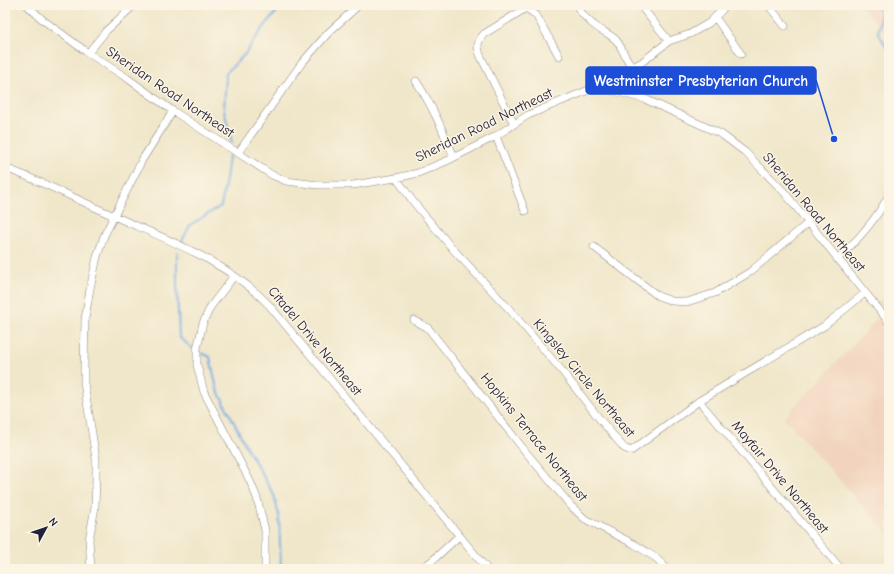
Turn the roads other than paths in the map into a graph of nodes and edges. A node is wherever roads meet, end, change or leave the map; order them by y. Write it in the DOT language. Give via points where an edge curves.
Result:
graph roads {
  1 [pos="27,5"];
  2 [pos="134,5"];
  3 [pos="359,5"];
  4 [pos="576,5"];
  5 [pos="640,5"];
  6 [pos="725,5"];
  7 [pos="768,5"];
  8 [pos="716,17"];
  9 [pos="785,26"];
  10 [pos="669,41"];
  11 [pos="88,53"];
  12 [pos="741,54"];
  13 [pos="559,56"];
  14 [pos="633,67"];
  15 [pos="416,81"];
  16 [pos="606,89"];
  17 [pos="173,110"];
  18 [pos="514,124"];
  19 [pos="496,136"];
  20 [pos="238,153"];
  21 [pos="454,157"];
  22 [pos="5,168"];
  23 [pos="396,178"];
  24 [pos="889,195"];
  25 [pos="525,211"];
  26 [pos="114,216"];
  27 [pos="808,223"];
  28 [pos="594,247"];
  29 [pos="837,259"];
  30 [pos="234,276"];
  31 [pos="865,293"];
  32 [pos="414,320"];
  33 [pos="889,322"];
  34 [pos="699,401"];
  35 [pos="459,536"];
  36 [pos="91,569"];
  37 [pos="265,569"];
  38 [pos="421,569"];
  39 [pos="487,569"];
  40 [pos="667,569"];
  41 [pos="841,569"];
  1 -- 11 [label="street, Sheridan Road Northeast"];
  2 -- 11 [label="street" via="106,31"];
  3 -- 20 [label="street" via="329,32 301,64"];
  4 -- 14 [label="street" via="596,27 614,39"];
  5 -- 10 [label="street"];
  6 -- 8 [label="street"];
  7 -- 9 [label="street"];
  8 -- 10 [label="street" via="690,34"];
  8 -- 12 [label="street"];
  10 -- 14 [label="street"];
  11 -- 17 [label="street, Sheridan Road Northeast"];
  13 -- 18 [label="street" via="536,15 526,8 478,40 480,55"];
  14 -- 16 [label="street"];
  15 -- 21 [label="street" via="438,120"];
  16 -- 18 [label="street, Sheridan Road Northeast" via="591,89 528,115"];
  16 -- 27 [label="street, Sheridan Road Northeast" via="645,99 721,134 745,152"];
  17 -- 20 [label="street, Sheridan Road Northeast"];
  17 -- 26 [label="street" via="142,160"];
  18 -- 19 [label="street, Sheridan Road Northeast"];
  19 -- 21 [label="street, Sheridan Road Northeast"];
  19 -- 25 [label="street"];
  20 -- 23 [label="street, Sheridan Road Northeast" via="272,175 286,180 318,185 353,185"];
  21 -- 23 [label="street, Sheridan Road Northeast" via="418,173"];
  22 -- 26 [label="street, Citadel Drive Northeast"];
  23 -- 34 [label="street, Kingsley Circle Northeast" via="452,248 534,338 624,448 631,451 635,449"];
  24 -- 29 [label="street" via="881,211"];
  26 -- 30 [label="street, Citadel Drive Northeast" via="202,256"];
  26 -- 36 [label="street" via="97,257 85,319 84,383 96,459 95,507 89,540"];
  27 -- 28 [label="street" via="750,272 716,293 687,302 672,301 658,296"];
  27 -- 29 [label="street, Sheridan Road Northeast"];
  29 -- 31 [label="street, Sheridan Road Northeast"];
  30 -- 35 [label="street, Citadel Drive Northeast" via="259,294 270,306"];
  30 -- 37 [label="street" via="211,306 203,323 197,349 197,365 204,392 257,498 265,530"];
  31 -- 33 [label="street, Sheridan Road Northeast"];
  31 -- 34 [label="street, Kingsley Circle Northeast" via="824,326"];
  32 -- 40 [label="street, Hopkins Terrace Northeast" via="428,328 525,451 585,519 656,558"];
  34 -- 41 [label="street, Mayfair Drive Northeast"];
  35 -- 38 [label="street"];
  35 -- 39 [label="street, Citadel Drive Northeast"];
}
